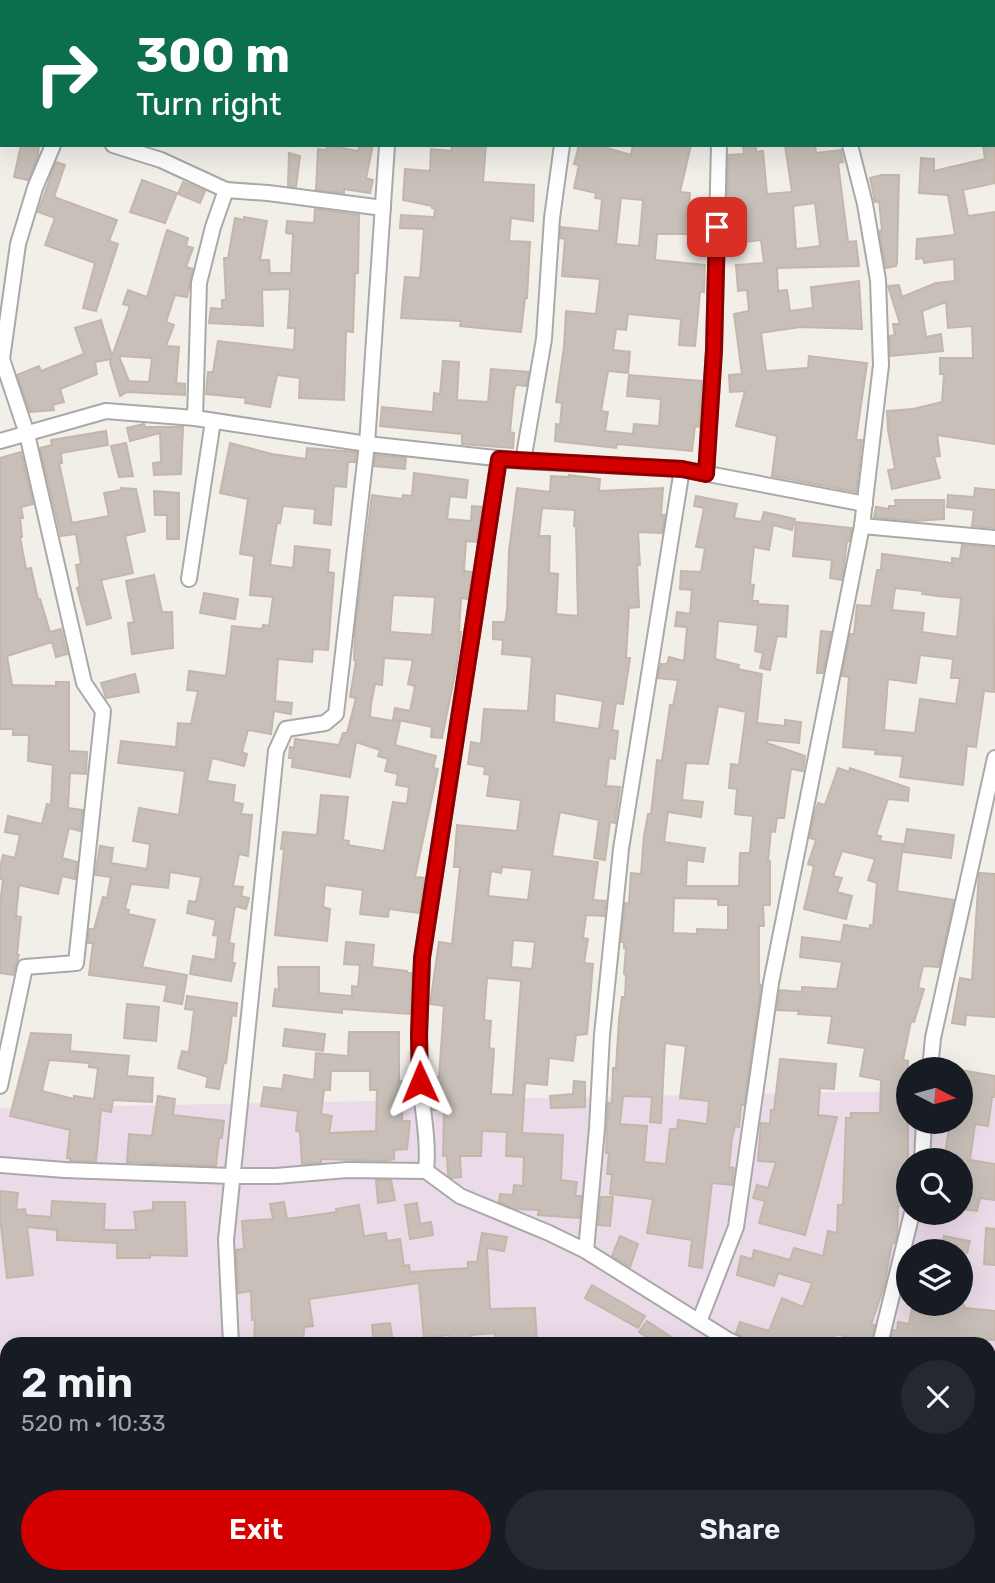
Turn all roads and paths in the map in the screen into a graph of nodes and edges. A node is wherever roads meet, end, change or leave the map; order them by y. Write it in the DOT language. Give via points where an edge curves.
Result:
graph roads {
  1 [pos="52,147"];
  2 [pos="119,147"];
  3 [pos="387,147"];
  4 [pos="562,147"];
  5 [pos="719,147"];
  6 [pos="850,147"];
  7 [pos="226,190"];
  8 [pos="383,208"];
  9 [pos="195,418"];
  10 [pos="213,421"];
  11 [pos="27,434"];
  12 [pos="0,441"];
  13 [pos="367,443"];
  14 [pos="499,459"];
  15 [pos="523,461"];
  16 [pos="682,469"];
  17 [pos="706,474"];
  18 [pos="864,504"];
  19 [pos="862,526"];
  20 [pos="995,538"];
  21 [pos="189,579"];
  22 [pos="995,758"];
  23 [pos="931,1057"];
  24 [pos="0,1086"];
  25 [pos="0,1165"];
  26 [pos="426,1171"];
  27 [pos="231,1176"];
  28 [pos="909,1225"];
  29 [pos="586,1251"];
  30 [pos="699,1322"];
  31 [pos="231,1337"];
  32 [pos="725,1337"];
  33 [pos="882,1337"];
  1 -- 11 [label="street" via="18,244 2,359"];
  2 -- 7 [label="street" via="161,160"];
  3 -- 8 [label="street"];
  4 -- 15 [label="street" via="544,339"];
  5 -- 17 [label="street"];
  6 -- 18 [label="street" via="878,280 881,365"];
  7 -- 8 [label="street"];
  7 -- 9 [label="street" via="200,283"];
  8 -- 13 [label="street"];
  9 -- 10 [label="street"];
  9 -- 11 [label="street" via="106,411"];
  10 -- 13 [label="street"];
  10 -- 21 [label="street"];
  11 -- 12 [label="street"];
  11 -- 24 [label="street" via="83,683 103,711 76,963 25,967"];
  13 -- 14 [label="street"];
  13 -- 27 [label="street" via="336,714 326,723 286,729 276,751"];
  14 -- 15 [label="street"];
  14 -- 26 [label="street" via="422,958 419,1034"];
  15 -- 16 [label="street"];
  16 -- 17 [label="street"];
  16 -- 29 [label="street" via="621,849"];
  17 -- 18 [label="street"];
  18 -- 19 [label="street"];
  19 -- 20 [label="street"];
  19 -- 30 [label="street" via="771,983 736,1227"];
  22 -- 23 [label="street"];
  25 -- 27 [label="street"];
  26 -- 27 [label="street"];
  26 -- 29 [label="street" via="460,1196"];
  27 -- 31 [label="street" via="226,1240"];
  28 -- 33 [label="street"];
  29 -- 30 [label="street"];
  30 -- 32 [label="street"];
}
